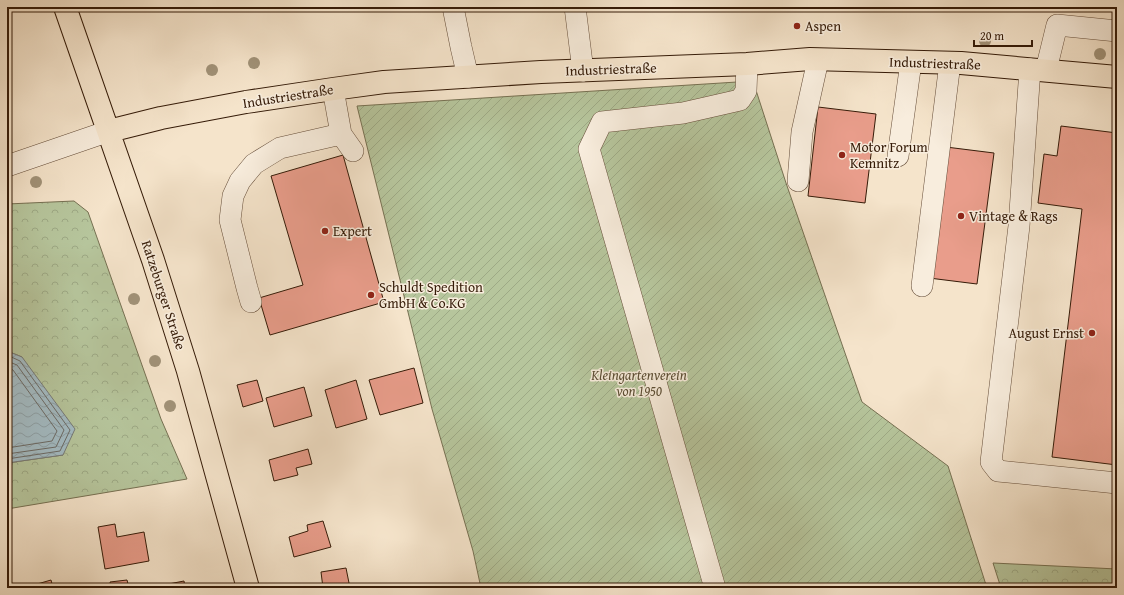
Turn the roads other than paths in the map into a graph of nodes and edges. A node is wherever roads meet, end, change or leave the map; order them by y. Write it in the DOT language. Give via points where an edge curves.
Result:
graph roads {
  1 [pos="65,7"];
  2 [pos="453,7"];
  3 [pos="575,7"];
  4 [pos="1117,31"];
  5 [pos="818,60"];
  6 [pos="911,62"];
  7 [pos="950,63"];
  8 [pos="747,64"];
  9 [pos="583,70"];
  10 [pos="1038,70"];
  11 [pos="468,77"];
  12 [pos="1117,77"];
  13 [pos="333,89"];
  14 [pos="109,131"];
  15 [pos="341,134"];
  16 [pos="353,152"];
  17 [pos="898,156"];
  18 [pos="7,166"];
  19 [pos="798,181"];
  20 [pos="922,286"];
  21 [pos="251,302"];
  22 [pos="1117,483"];
  23 [pos="248,588"];
  24 [pos="715,588"];
  1 -- 14 [label="main road, Ratzeburger Straße"];
  2 -- 11 [label="street"];
  3 -- 9 [label="street"];
  4 -- 10 [label="street" via="1057,25"];
  5 -- 6 [label="main road, Industriestraße"];
  5 -- 8 [label="main road, Industriestraße"];
  5 -- 19 [label="street" via="802,132"];
  6 -- 7 [label="main road, Industriestraße"];
  6 -- 17 [label="street"];
  7 -- 10 [label="main road, Industriestraße"];
  7 -- 20 [label="street"];
  8 -- 9 [label="main road, Industriestraße"];
  8 -- 24 [label="street" via="746,90 740,100 683,113 602,122 589,149"];
  9 -- 11 [label="main road, Industriestraße"];
  10 -- 12 [label="main road, Industriestraße"];
  10 -- 22 [label="street" via="991,462 998,471"];
  11 -- 13 [label="main road, Industriestraße" via="384,82"];
  13 -- 14 [label="main road, Industriestraße" via="246,102"];
  13 -- 15 [label="street"];
  14 -- 18 [label="street"];
  14 -- 23 [label="main road, Ratzeburger Straße" via="188,371"];
  15 -- 16 [label="street"];
  15 -- 21 [label="street" via="280,148 254,164 240,181 233,196 230,220"];
}
